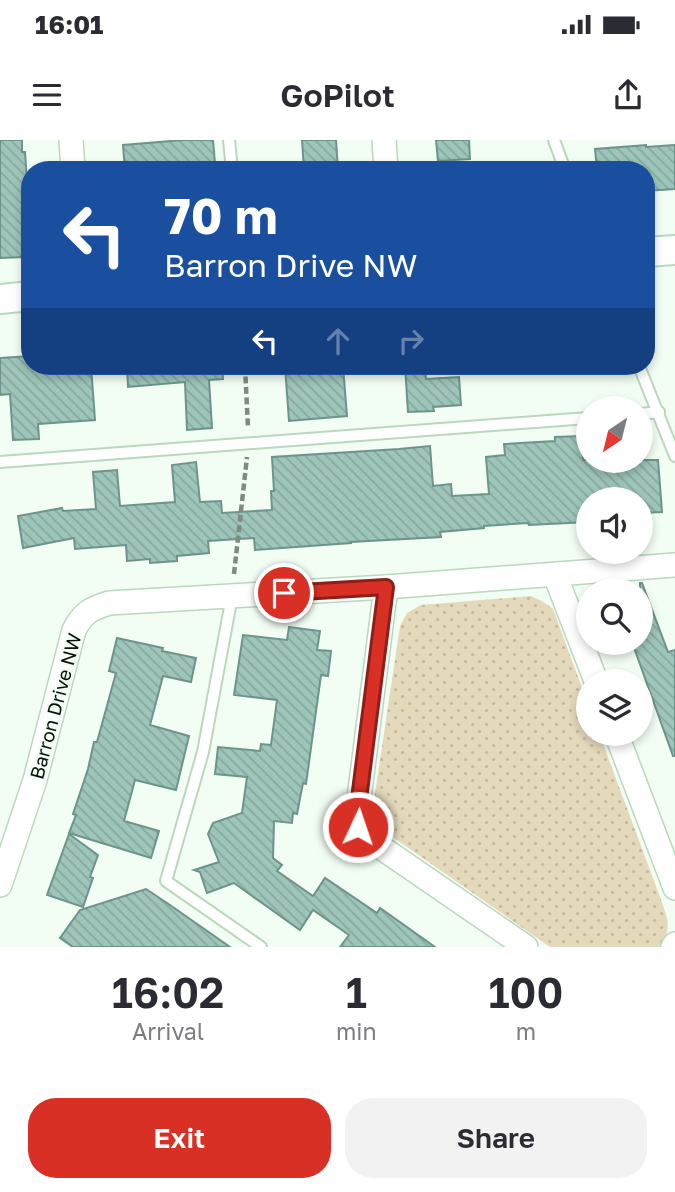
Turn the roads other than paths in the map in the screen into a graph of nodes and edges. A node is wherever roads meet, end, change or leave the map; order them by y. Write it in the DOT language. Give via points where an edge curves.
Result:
graph roads {
  1 [pos="71,140"];
  2 [pos="229,140"];
  3 [pos="384,140"];
  4 [pos="554,140"];
  5 [pos="72,161"];
  6 [pos="231,161"];
  7 [pos="385,161"];
  8 [pos="562,161"];
  9 [pos="675,250"];
  10 [pos="655,251"];
  11 [pos="21,297"];
  12 [pos="0,299"];
  13 [pos="643,375"];
  14 [pos="659,412"];
  15 [pos="653,413"];
  16 [pos="576,419"];
  17 [pos="675,456"];
  18 [pos="0,462"];
  19 [pos="675,565"];
  20 [pos="555,575"];
  21 [pos="386,587"];
  22 [pos="232,596"];
  23 [pos="591,669"];
  24 [pos="621,746"];
  25 [pos="0,885"];
  26 [pos="675,888"];
  27 [pos="261,947"];
  28 [pos="526,947"];
  1 -- 5 [label="street"];
  2 -- 6 [label="lane"];
  3 -- 7 [label="street"];
  4 -- 8 [label="lane"];
  9 -- 10 [label="street"];
  11 -- 12 [label="street"];
  13 -- 14 [label="lane"];
  14 -- 15 [label="lane"];
  14 -- 17 [label="lane"];
  16 -- 18 [label="lane"];
  19 -- 20 [label="street, Barron Drive NW"];
  20 -- 21 [label="street, Barron Drive NW"];
  20 -- 23 [label="street"];
  21 -- 22 [label="street, Barron Drive NW"];
  21 -- 28 [label="street" via="358,827"];
  22 -- 25 [label="street, Barron Drive NW" via="108,603 80,618"];
  22 -- 27 [label="lane" via="204,752 166,881"];
  24 -- 26 [label="street"];
}
